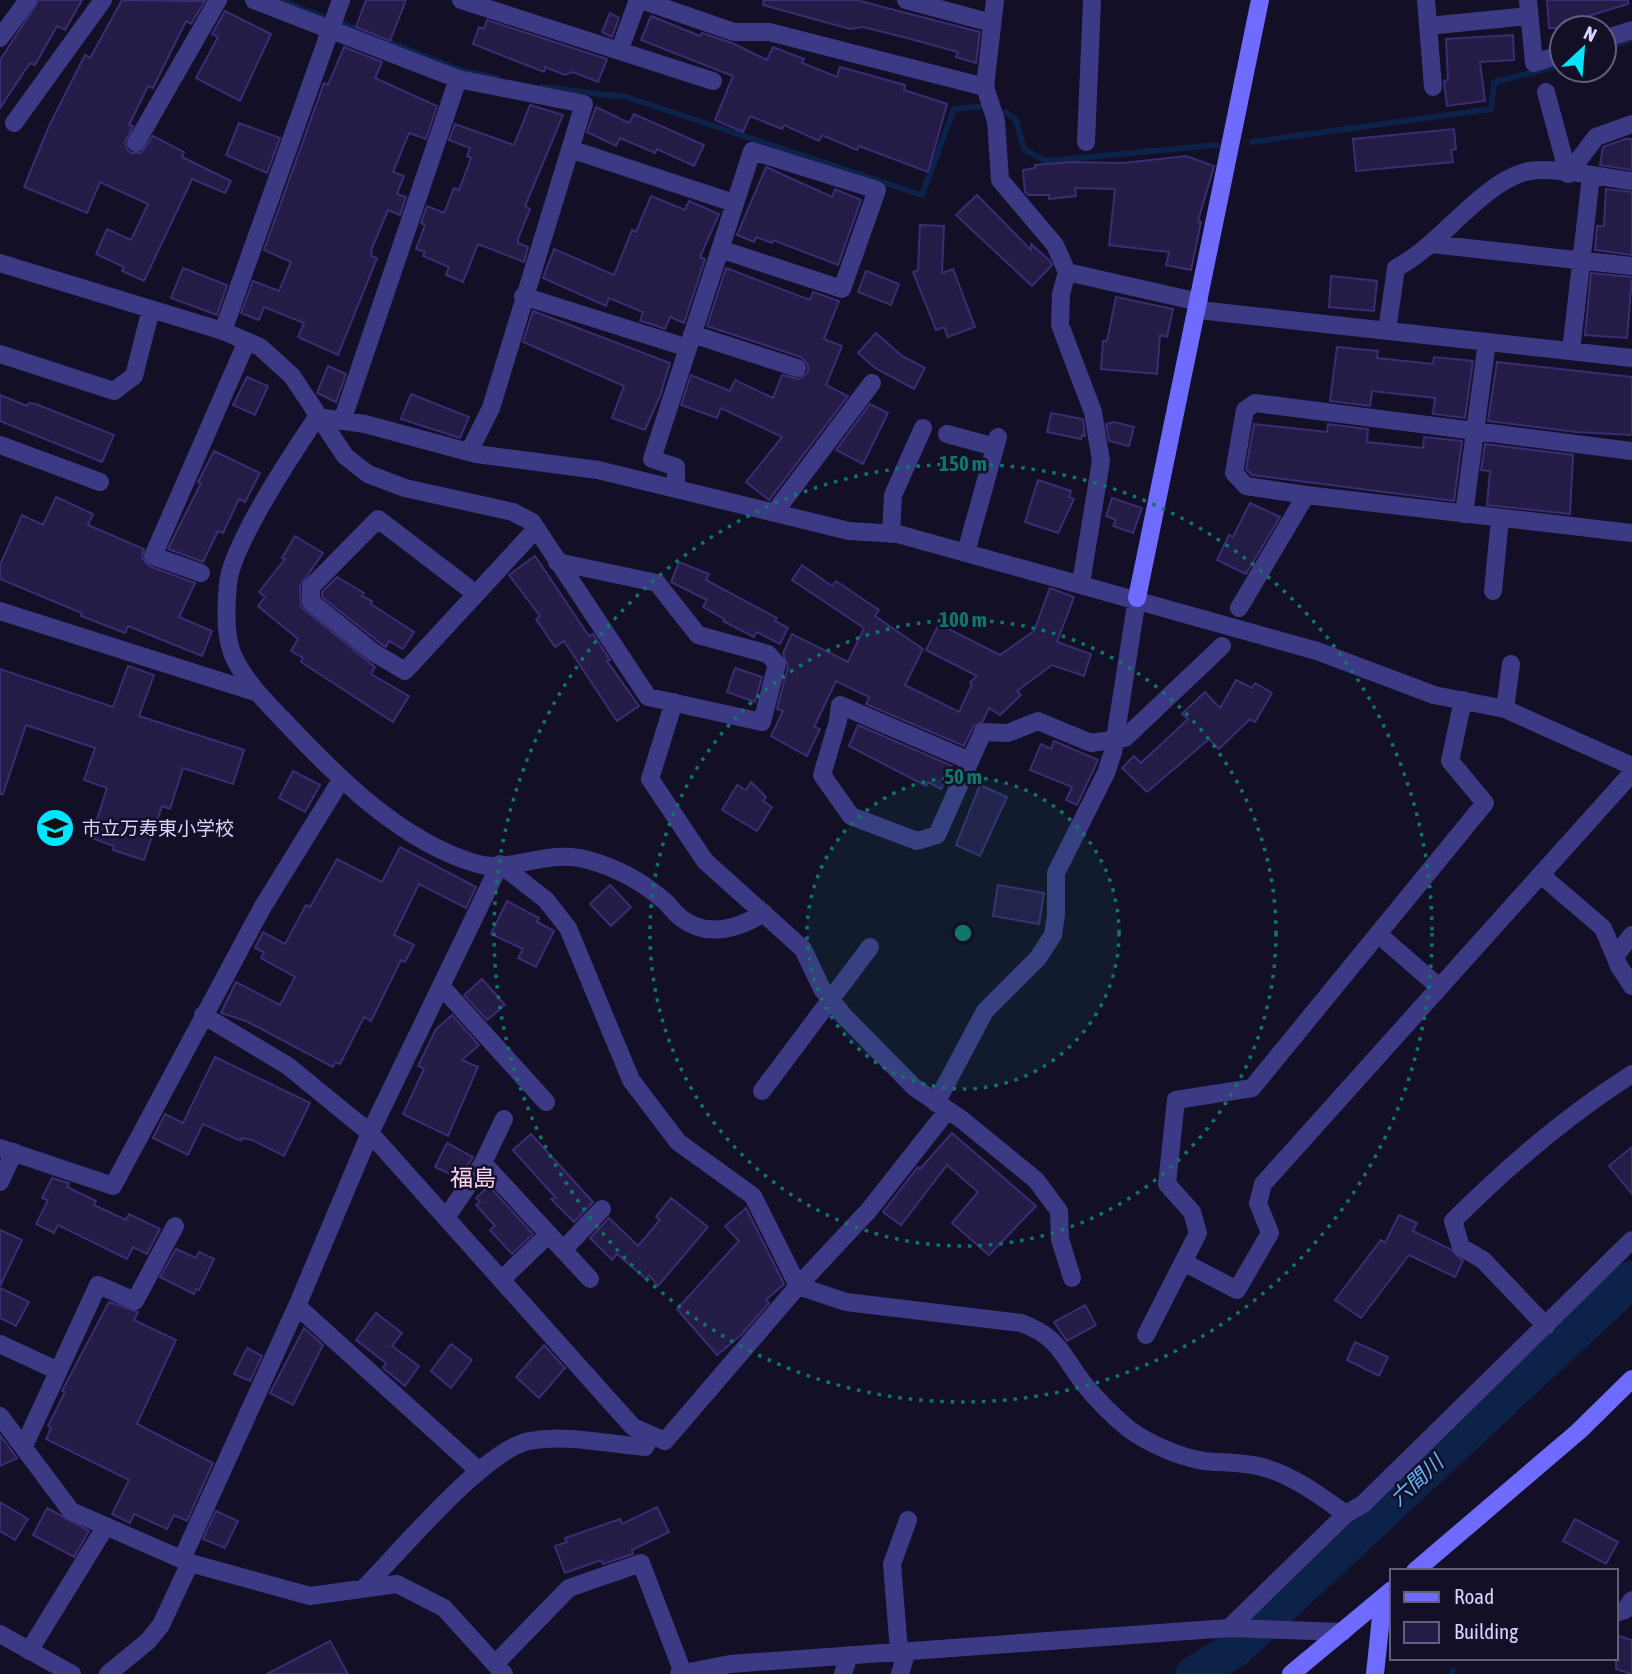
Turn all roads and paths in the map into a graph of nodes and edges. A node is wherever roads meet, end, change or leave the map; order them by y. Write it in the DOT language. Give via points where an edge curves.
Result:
graph roads {
  1 [pos="28,0"];
  2 [pos="103,0"];
  3 [pos="218,0"];
  4 [pos="254,0"];
  5 [pos="341,0"];
  6 [pos="461,0"];
  7 [pos="640,0"];
  8 [pos="906,0"];
  9 [pos="995,0"];
  10 [pos="1092,0"];
  11 [pos="1260,0"];
  12 [pos="1426,0"];
  13 [pos="1529,8"];
  14 [pos="992,23"];
  15 [pos="1428,26"];
  16 [pos="331,30"];
  17 [pos="0,38"];
  18 [pos="620,49"];
  19 [pos="1548,58"];
  20 [pos="458,79"];
  21 [pos="713,81"];
  22 [pos="985,87"];
  23 [pos="1433,87"];
  24 [pos="1546,92"];
  25 [pos="14,123"];
  26 [pos="1632,124"];
  27 [pos="1086,142"];
  28 [pos="136,143"];
  29 [pos="570,149"];
  30 [pos="1568,174"];
  31 [pos="1591,176"];
  32 [pos="1632,181"];
  33 [pos="734,203"];
  34 [pos="1431,244"];
  35 [pos="720,250"];
  36 [pos="1581,261"];
  37 [pos="0,262"];
  38 [pos="1632,266"];
  39 [pos="1067,272"];
  40 [pos="523,296"];
  41 [pos="1199,306"];
  42 [pos="152,309"];
  43 [pos="223,331"];
  44 [pos="1387,331"];
  45 [pos="247,341"];
  46 [pos="690,341"];
  47 [pos="1487,342"];
  48 [pos="1571,351"];
  49 [pos="0,354"];
  50 [pos="1632,358"];
  51 [pos="797,368"];
  52 [pos="872,383"];
  53 [pos="317,417"];
  54 [pos="342,421"];
  55 [pos="923,428"];
  56 [pos="1476,431"];
  57 [pos="947,434"];
  58 [pos="0,445"];
  59 [pos="1632,451"];
  60 [pos="470,452"];
  61 [pos="100,482"];
  62 [pos="676,489"];
  63 [pos="1306,495"];
  64 [pos="774,513"];
  65 [pos="1464,514"];
  66 [pos="1500,518"];
  67 [pos="536,528"];
  68 [pos="1632,533"];
  69 [pos="891,534"];
  70 [pos="966,552"];
  71 [pos="557,562"];
  72 [pos="201,573"];
  73 [pos="1081,583"];
  74 [pos="1493,591"];
  75 [pos="476,594"];
  76 [pos="1137,598"];
  77 [pos="1239,608"];
  78 [pos="0,611"];
  79 [pos="1222,646"];
  80 [pos="1511,664"];
  81 [pos="258,693"];
  82 [pos="1463,699"];
  83 [pos="674,702"];
  84 [pos="1504,709"];
  85 [pos="1114,742"];
  86 [pos="970,761"];
  87 [pos="1632,766"];
  88 [pos="1632,773"];
  89 [pos="341,780"];
  90 [pos="500,864"];
  91 [pos="1541,875"];
  92 [pos="764,913"];
  93 [pos="1378,934"];
  94 [pos="1632,935"];
  95 [pos="870,947"];
  96 [pos="1615,956"];
  97 [pos="441,986"];
  98 [pos="1632,986"];
  99 [pos="1439,988"];
  100 [pos="830,999"];
  101 [pos="203,1015"];
  102 [pos="1632,1074"];
  103 [pos="762,1091"];
  104 [pos="546,1102"];
  105 [pos="942,1107"];
  106 [pos="503,1119"];
  107 [pos="370,1133"];
  108 [pos="7,1150"];
  109 [pos="483,1163"];
  110 [pos="0,1182"];
  111 [pos="602,1209"];
  112 [pos="446,1217"];
  113 [pos="175,1226"];
  114 [pos="549,1234"];
  115 [pos="1632,1240"];
  116 [pos="563,1250"];
  117 [pos="1185,1263"];
  118 [pos="1072,1278"];
  119 [pos="502,1279"];
  120 [pos="590,1279"];
  121 [pos="798,1286"];
  122 [pos="297,1306"];
  123 [pos="1546,1326"];
  124 [pos="1146,1335"];
  125 [pos="0,1344"];
  126 [pos="58,1371"];
  127 [pos="1632,1379"];
  128 [pos="0,1416"];
  129 [pos="651,1435"];
  130 [pos="24,1446"];
  131 [pos="478,1470"];
  132 [pos="1346,1514"];
  133 [pos="908,1520"];
  134 [pos="106,1526"];
  135 [pos="186,1561"];
  136 [pos="1417,1569"];
  137 [pos="363,1589"];
  138 [pos="1389,1596"];
  139 [pos="1234,1628"];
  140 [pos="1343,1632"];
  141 [pos="0,1634"];
  142 [pos="29,1651"];
  143 [pos="903,1651"];
  144 [pos="849,1655"];
  145 [pos="500,1669"];
  146 [pos="728,1669"];
  147 [pos="72,1674"];
  148 [pos="108,1674"];
  149 [pos="681,1674"];
  150 [pos="843,1674"];
  151 [pos="900,1674"];
  152 [pos="1292,1674"];
  153 [pos="1376,1674"];
  1 -- 17 [label="street"];
  2 -- 25 [label="street"];
  3 -- 28 [label="street"];
  4 -- 16 [label="street"];
  5 -- 16 [label="street"];
  6 -- 18 [label="street"];
  7 -- 18 [label="street"];
  7 -- 22 [label="street" via="734,32 769,32"];
  8 -- 14 [label="street"];
  9 -- 14 [label="street"];
  10 -- 27 [label="street"];
  11 -- 41 [label="street"];
  12 -- 15 [label="street"];
  13 -- 15 [label="street"];
  13 -- 19 [label="street" via="1534,63"];
  14 -- 22 [label="street"];
  15 -- 23 [label="street"];
  16 -- 20 [label="street"];
  16 -- 43 [label="street"];
  18 -- 21 [label="street"];
  20 -- 29 [label="street" via="584,104"];
  20 -- 54 [label="street"];
  22 -- 39 [label="street" via="996,121 1000,180 1055,244"];
  24 -- 30 [label="street"];
  26 -- 30 [label="street" via="1596,137"];
  29 -- 33 [label="street"];
  29 -- 40 [label="street"];
  30 -- 31 [label="street"];
  30 -- 34 [label="street" via="1524,172 1485,196"];
  31 -- 32 [label="street"];
  31 -- 36 [label="street"];
  33 -- 35 [label="street"];
  33 -- 35 [label="street" via="752,151 877,190 842,289"];
  34 -- 36 [label="street"];
  34 -- 44 [label="street" via="1396,268"];
  35 -- 46 [label="street"];
  36 -- 38 [label="street"];
  36 -- 48 [label="street"];
  37 -- 42 [label="street"];
  39 -- 41 [label="street"];
  39 -- 73 [label="street" via="1060,325 1093,412 1101,460"];
  40 -- 46 [label="street"];
  40 -- 60 [label="street" via="491,408"];
  41 -- 44 [label="street"];
  41 -- 76 [label="street"];
  42 -- 43 [label="street"];
  42 -- 49 [label="street" via="134,376 114,391"];
  43 -- 45 [label="street"];
  44 -- 47 [label="street"];
  45 -- 53 [label="street" via="260,346 292,376"];
  45 -- 72 [label="street" via="153,556"];
  46 -- 51 [label="street"];
  46 -- 62 [label="street" via="652,459 676,467"];
  47 -- 48 [label="street"];
  47 -- 56 [label="street"];
  48 -- 50 [label="street"];
  52 -- 64 [label="street"];
  53 -- 54 [label="street"];
  53 -- 67 [label="street" via="345,456 368,474 405,488 513,512"];
  53 -- 81 [label="street" via="238,551 228,582 232,653"];
  54 -- 60 [label="street"];
  55 -- 69 [label="street" via="893,495"];
  56 -- 59 [label="street"];
  56 -- 63 [label="street" via="1255,403 1245,410 1234,473 1246,486"];
  56 -- 65 [label="street"];
  57 -- 70 [label="street" via="997,442"];
  58 -- 61 [label="street"];
  60 -- 62 [label="street" via="598,470"];
  62 -- 64 [label="street"];
  63 -- 65 [label="street"];
  63 -- 77 [label="street"];
  64 -- 69 [label="street" via="849,531"];
  65 -- 66 [label="street"];
  66 -- 68 [label="street"];
  66 -- 74 [label="street"];
  67 -- 71 [label="street"];
  67 -- 75 [label="street"];
  69 -- 70 [label="street"];
  70 -- 73 [label="street"];
  71 -- 83 [label="street" via="648,697"];
  71 -- 83 [label="street" via="657,583 698,635 768,654 778,664 762,722"];
  73 -- 76 [label="street"];
  75 -- 75 [label="street" via="405,671 373,652 311,602 311,587 378,519"];
  76 -- 82 [label="street" via="1317,651 1434,695"];
  76 -- 85 [label="street"];
  78 -- 81 [label="street"];
  79 -- 85 [label="street" via="1125,738"];
  80 -- 84 [label="street"];
  81 -- 89 [label="street"];
  82 -- 84 [label="street"];
  82 -- 93 [label="street" via="1450,761 1485,803"];
  83 -- 92 [label="street" via="650,779 705,861"];
  84 -- 87 [label="street"];
  85 -- 86 [label="street" via="1091,743 1038,721 1008,733 983,732"];
  85 -- 105 [label="street" via="1106,774 1056,873 1053,935 1038,958 985,1011"];
  86 -- 86 [label="street" via="937,835 917,841 851,817 822,775 840,705"];
  88 -- 91 [label="street"];
  89 -- 90 [label="street" via="411,834 479,865"];
  89 -- 101 [label="street"];
  90 -- 92 [label="street" via="573,855 601,863 637,881 681,919 699,927 740,927"];
  90 -- 97 [label="street"];
  90 -- 121 [label="street" via="546,900 568,928 631,1080 678,1142 753,1196"];
  91 -- 96 [label="street" via="1603,928"];
  91 -- 99 [label="street"];
  92 -- 100 [label="street" via="803,949"];
  93 -- 99 [label="street"];
  93 -- 117 [label="street" via="1252,1088 1176,1100 1167,1184 1192,1212 1198,1233"];
  94 -- 96 [label="street"];
  95 -- 100 [label="street"];
  96 -- 98 [label="street"];
  97 -- 104 [label="street"];
  97 -- 107 [label="street"];
  99 -- 117 [label="street" via="1263,1184 1258,1203 1270,1233 1237,1290"];
  100 -- 103 [label="street"];
  100 -- 105 [label="street" via="914,1087"];
  101 -- 107 [label="street" via="288,1066"];
  101 -- 108 [label="street" via="113,1186"];
  102 -- 123 [label="street" via="1580,1107 1452,1221 1461,1247 1483,1260"];
  105 -- 118 [label="street" via="1036,1180 1059,1211 1060,1238"];
  105 -- 121 [label="street" via="869,1210"];
  106 -- 109 [label="street"];
  107 -- 112 [label="street"];
  107 -- 122 [label="street"];
  108 -- 110 [label="street"];
  109 -- 112 [label="street"];
  109 -- 114 [label="street"];
  111 -- 116 [label="street"];
  112 -- 119 [label="street"];
  113 -- 126 [label="street" via="135,1301 98,1285"];
  114 -- 116 [label="street"];
  114 -- 119 [label="street"];
  115 -- 123 [label="street"];
  116 -- 120 [label="street"];
  117 -- 124 [label="street"];
  119 -- 129 [label="street" via="633,1427"];
  121 -- 129 [label="street" via="665,1441"];
  121 -- 132 [label="street" via="846,1303 1021,1323 1044,1331 1085,1385 1131,1430 1200,1460 1276,1472"];
  122 -- 131 [label="street"];
  122 -- 135 [label="street"];
  123 -- 132 [label="street" via="1363,1504"];
  125 -- 126 [label="street"];
  126 -- 130 [label="street"];
  127 -- 136 [label="street" via="1579,1431"];
  128 -- 130 [label="street"];
  129 -- 131 [label="street" via="645,1447 587,1439 528,1441 505,1450"];
  130 -- 134 [label="street" via="71,1511"];
  131 -- 137 [label="street"];
  132 -- 139 [label="street"];
  133 -- 143 [label="street" via="892,1564"];
  134 -- 135 [label="street"];
  134 -- 142 [label="street"];
  135 -- 137 [label="street" via="310,1596"];
  135 -- 148 [label="street" via="161,1625"];
  137 -- 145 [label="street" via="397,1584 423,1595 444,1608"];
  138 -- 140 [label="street"];
  138 -- 153 [label="street"];
  139 -- 140 [label="street"];
  139 -- 143 [label="street"];
  140 -- 152 [label="street"];
  141 -- 142 [label="street"];
  142 -- 147 [label="street"];
  143 -- 144 [label="street"];
  143 -- 151 [label="street"];
  144 -- 146 [label="street"];
  144 -- 150 [label="street"];
  145 -- 149 [label="street" via="569,1588 641,1563"];
  146 -- 149 [label="street"];
}
